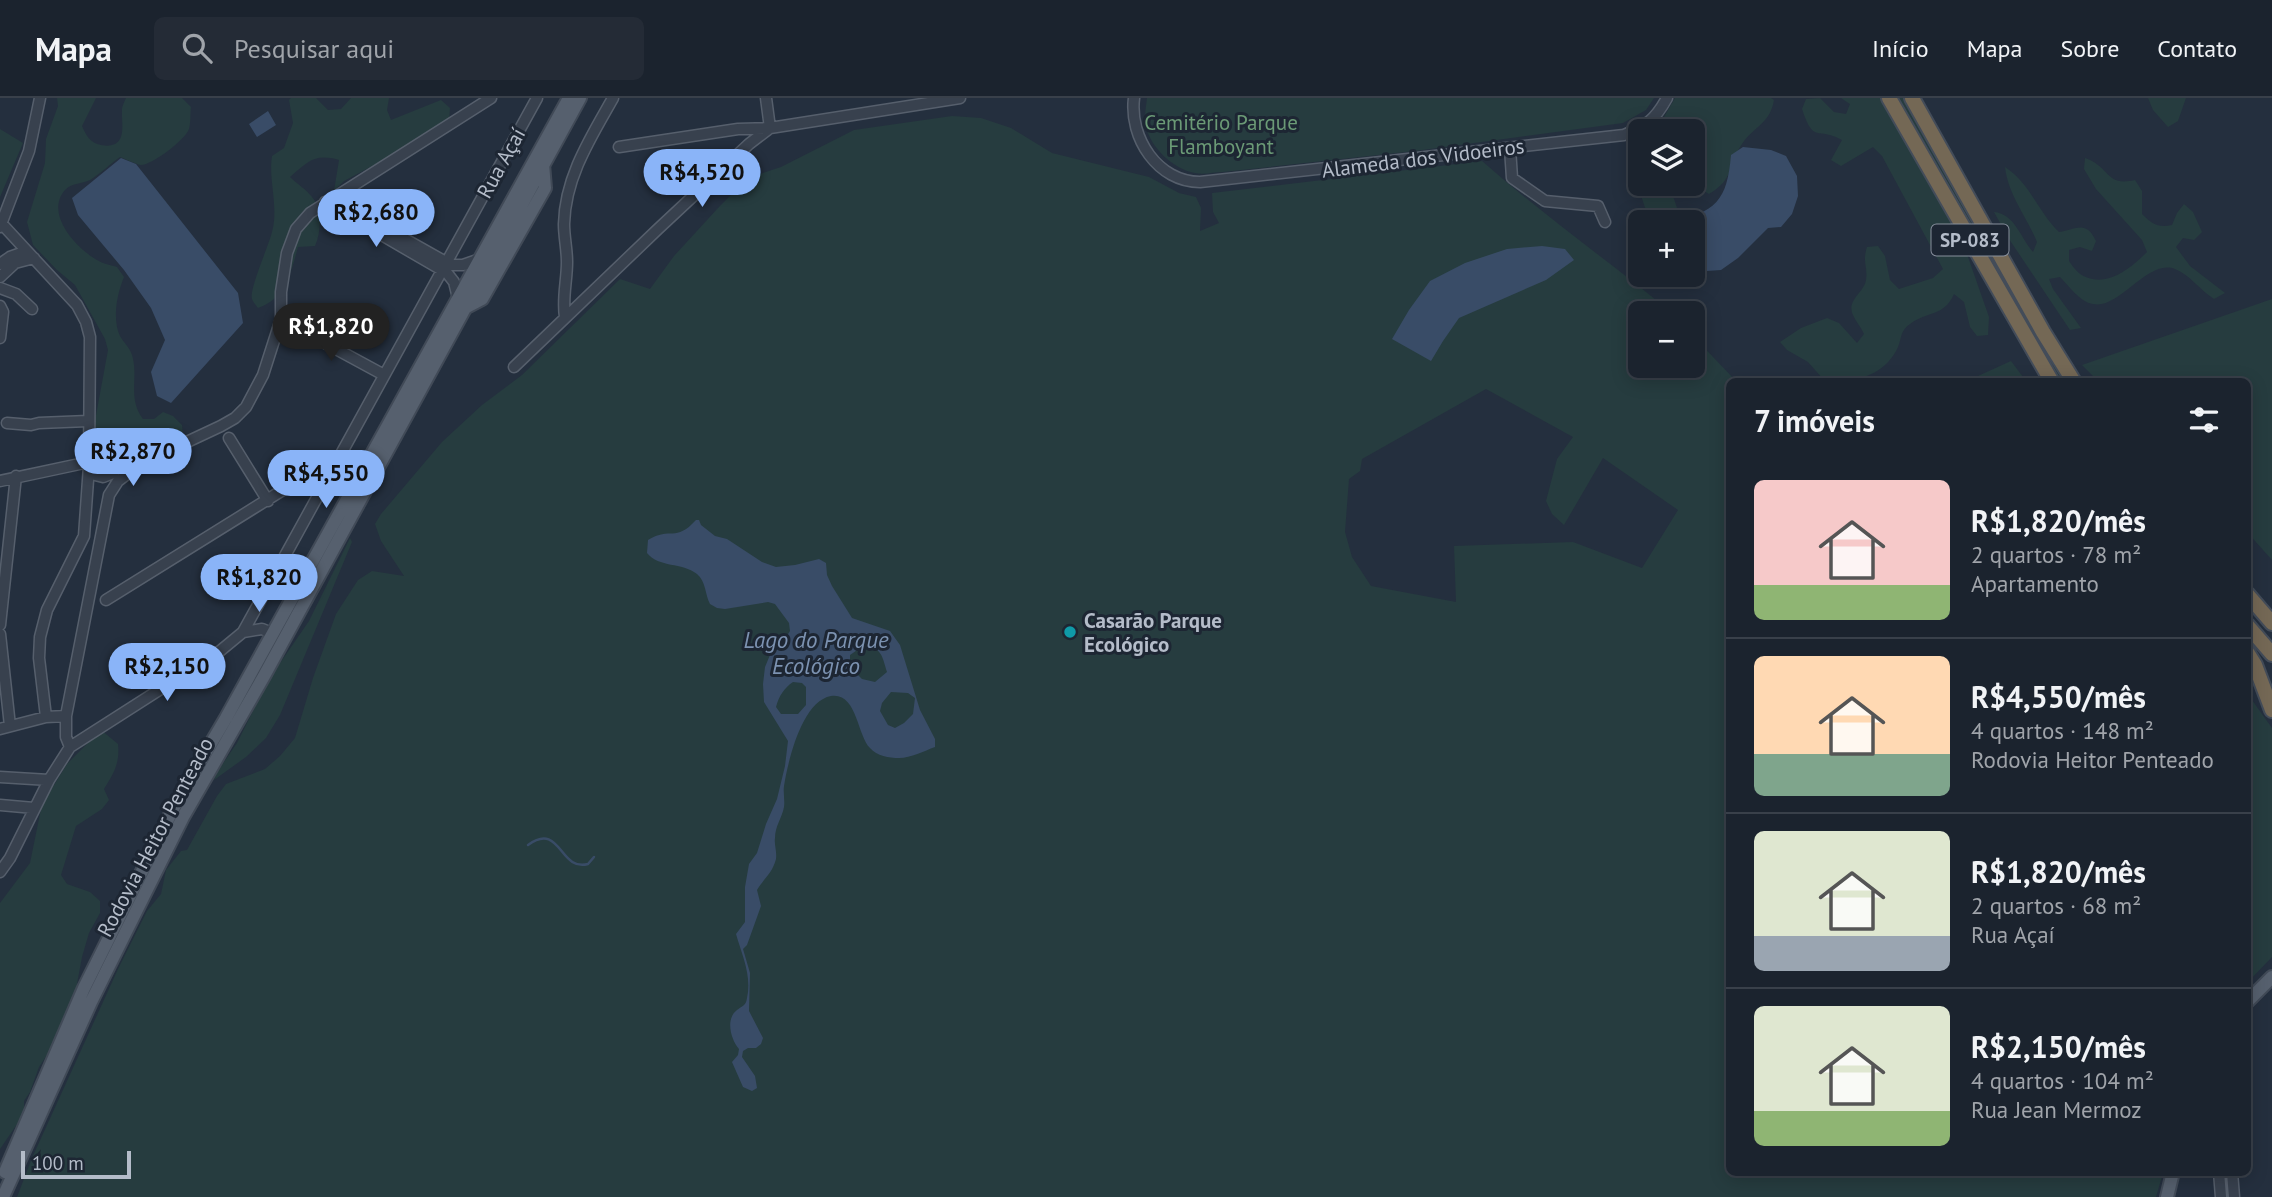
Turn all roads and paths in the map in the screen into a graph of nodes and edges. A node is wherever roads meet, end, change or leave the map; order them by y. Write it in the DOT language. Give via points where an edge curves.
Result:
graph roads {
  1 [pos="40,98"];
  2 [pos="491,98"];
  3 [pos="613,98"];
  4 [pos="766,98"];
  5 [pos="960,98"];
  6 [pos="1135,98"];
  7 [pos="1667,98"];
  8 [pos="1889,98"];
  9 [pos="1912,98"];
  10 [pos="534,100"];
  11 [pos="576,101"];
  12 [pos="770,128"];
  13 [pos="619,147"];
  14 [pos="1510,148"];
  15 [pos="329,200"];
  16 [pos="1605,222"];
  17 [pos="0,226"];
  18 [pos="30,254"];
  19 [pos="0,258"];
  20 [pos="480,259"];
  21 [pos="0,264"];
  22 [pos="443,266"];
  23 [pos="0,278"];
  24 [pos="0,288"];
  25 [pos="460,304"];
  26 [pos="0,306"];
  27 [pos="32,309"];
  28 [pos="565,317"];
  29 [pos="301,330"];
  30 [pos="0,338"];
  31 [pos="514,367"];
  32 [pos="384,375"];
  33 [pos="2050,378"];
  34 [pos="2072,378"];
  35 [pos="88,421"];
  36 [pos="7,423"];
  37 [pos="229,438"];
  38 [pos="89,440"];
  39 [pos="102,451"];
  40 [pos="116,460"];
  41 [pos="89,464"];
  42 [pos="140,464"];
  43 [pos="113,473"];
  44 [pos="125,475"];
  45 [pos="16,476"];
  46 [pos="99,477"];
  47 [pos="0,481"];
  48 [pos="321,487"];
  49 [pos="108,495"];
  50 [pos="268,500"];
  51 [pos="2251,591"];
  52 [pos="2251,599"];
  53 [pos="107,600"];
  54 [pos="2272,612"];
  55 [pos="2272,623"];
  56 [pos="0,625"];
  57 [pos="2251,630"];
  58 [pos="243,632"];
  59 [pos="272,633"];
  60 [pos="0,634"];
  61 [pos="2272,654"];
  62 [pos="2251,658"];
  63 [pos="2272,710"];
  64 [pos="66,716"];
  65 [pos="46,717"];
  66 [pos="5,727"];
  67 [pos="70,747"];
  68 [pos="0,777"];
  69 [pos="49,780"];
  70 [pos="0,805"];
  71 [pos="34,808"];
  72 [pos="0,872"];
  73 [pos="2272,977"];
  74 [pos="2251,998"];
  75 [pos="2172,1176"];
  76 [pos="2219,1176"];
  77 [pos="2232,1176"];
  78 [pos="0,1184"];
  79 [pos="4,1197"];
  80 [pos="2167,1197"];
  81 [pos="2221,1197"];
  82 [pos="2234,1197"];
  1 -- 17 [label="street" via="29,151"];
  2 -- 15 [label="street"];
  3 -- 28 [label="street" via="569,185 564,224"];
  4 -- 12 [label="street"];
  5 -- 12 [label="street"];
  6 -- 14 [label="street, Alameda dos Vidoeiros" via="1135,125 1148,154 1160,169 1192,182"];
  7 -- 14 [label="street, Alameda dos Vidoeiros" via="1645,126 1624,135"];
  8 -- 33 [label="highway, SP-083"];
  9 -- 34 [label="highway, SP-083"];
  10 -- 22 [label="street, Rua Açaí"];
  11 -- 20 [label="main road, Rodovia Heitor Penteado"];
  11 -- 25 [label="main road, Rodovia Heitor Penteado"];
  12 -- 13 [label="street"];
  12 -- 28 [label="street"];
  14 -- 16 [label="street" via="1512,178 1545,201 1595,204"];
  15 -- 22 [label="street"];
  15 -- 42 [label="street" via="296,229 287,253 281,319 263,375 246,407 236,418"];
  17 -- 18 [label="street"];
  18 -- 21 [label="street" via="18,253"];
  18 -- 23 [label="street"];
  18 -- 35 [label="street" via="77,305 86,322 90,337"];
  19 -- 21 [label="street"];
  20 -- 22 [label="street"];
  20 -- 25 [label="main road, Rodovia Heitor Penteado"];
  21 -- 23 [label="street"];
  22 -- 25 [label="street" via="454,282"];
  22 -- 32 [label="street, Rua Açaí"];
  24 -- 27 [label="street" via="16,294"];
  25 -- 59 [label="main road, Rodovia Heitor Penteado"];
  25 -- 79 [label="main road, Rodovia Heitor Penteado" via="258,687 183,817 91,1002"];
  26 -- 30 [label="street"];
  28 -- 31 [label="street"];
  29 -- 32 [label="street"];
  32 -- 48 [label="street, Rua Açaí"];
  35 -- 36 [label="street"];
  35 -- 38 [label="street"];
  37 -- 50 [label="street"];
  38 -- 39 [label="street"];
  38 -- 41 [label="street"];
  39 -- 40 [label="street"];
  39 -- 41 [label="street" via="93,455"];
  40 -- 42 [label="street"];
  40 -- 43 [label="street"];
  41 -- 45 [label="street"];
  41 -- 46 [label="street"];
  41 -- 65 [label="street" via="84,536 47,610 40,637"];
  42 -- 44 [label="street"];
  43 -- 44 [label="street"];
  43 -- 46 [label="street"];
  44 -- 49 [label="street"];
  45 -- 47 [label="street"];
  45 -- 56 [label="street"];
  46 -- 49 [label="street"];
  48 -- 50 [label="street" via="299,480"];
  48 -- 58 [label="street, Rua Açaí"];
  49 -- 64 [label="street"];
  50 -- 53 [label="street"];
  51 -- 54 [label="highway"];
  52 -- 55 [label="highway"];
  57 -- 61 [label="highway"];
  58 -- 59 [label="street" via="262,629"];
  58 -- 67 [label="street"];
  59 -- 78 [label="main road, Rodovia Heitor Penteado" via="176,803 119,916"];
  60 -- 66 [label="street"];
  62 -- 63 [label="highway"];
  64 -- 65 [label="street"];
  64 -- 67 [label="street"];
  65 -- 66 [label="street"];
  67 -- 69 [label="street"];
  68 -- 69 [label="street"];
  69 -- 71 [label="street"];
  70 -- 71 [label="street"];
  71 -- 72 [label="street"];
  73 -- 74 [label="main road"];
  75 -- 80 [label="main road"];
  76 -- 81 [label="street"];
  77 -- 82 [label="street"];
}
